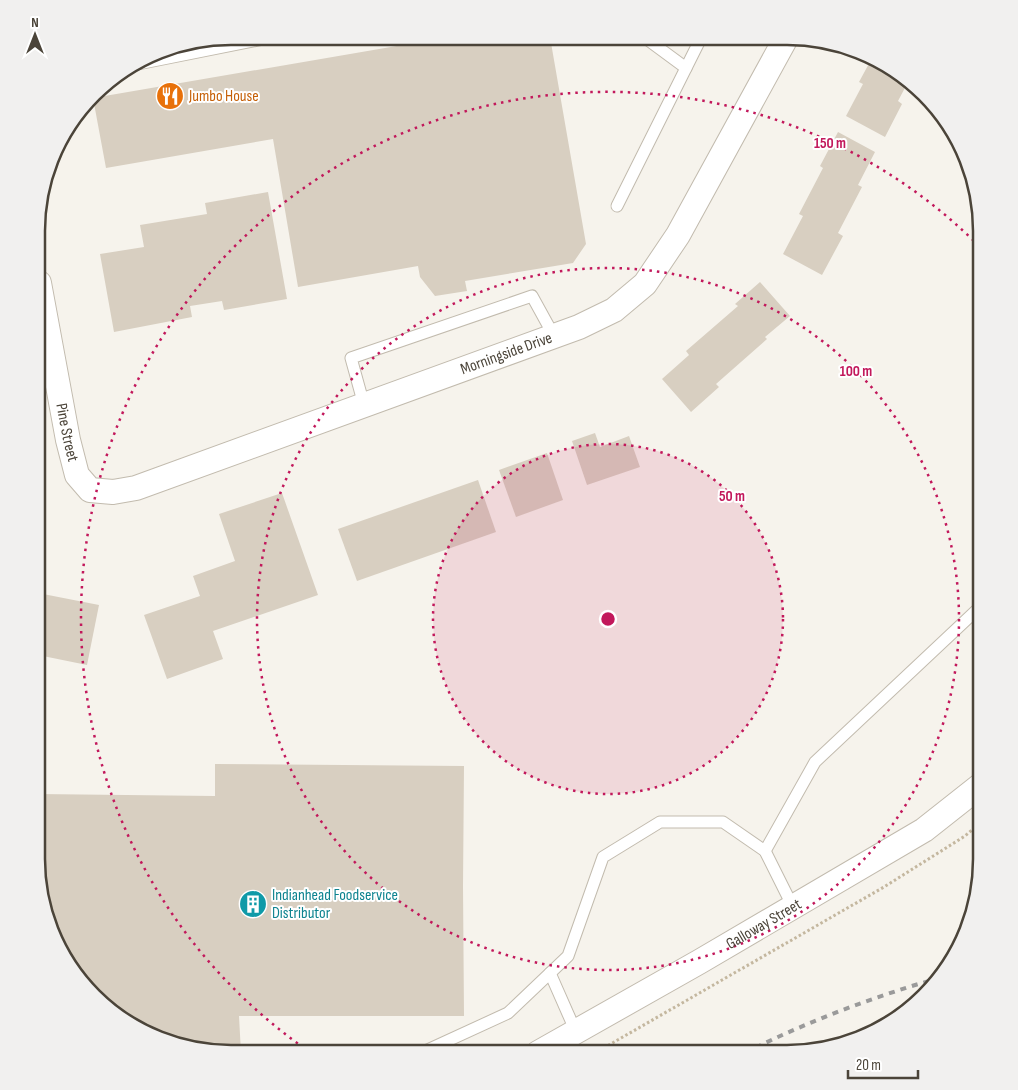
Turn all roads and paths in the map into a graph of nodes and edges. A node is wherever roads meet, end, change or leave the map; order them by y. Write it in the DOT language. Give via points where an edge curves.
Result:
graph roads {
  1 [pos="655,45"];
  2 [pos="698,45"];
  3 [pos="782,45"];
  4 [pos="686,68"];
  5 [pos="617,206"];
  6 [pos="554,336"];
  7 [pos="45,342"];
  8 [pos="47,365"];
  9 [pos="364,405"];
  10 [pos="90,490"];
  11 [pos="973,614"];
  12 [pos="973,791"];
  13 [pos="973,829"];
  14 [pos="765,851"];
  15 [pos="793,907"];
  16 [pos="550,973"];
  17 [pos="576,1032"];
  18 [pos="438,1045"];
  19 [pos="552,1045"];
  20 [pos="609,1045"];
  1 -- 4 [label="lane"];
  2 -- 4 [label="lane"];
  3 -- 6 [label="street, Morningside Drive" via="678,235 645,284 614,310"];
  4 -- 5 [label="lane"];
  6 -- 9 [label="street, Morningside Drive"];
  6 -- 9 [label="lane" via="532,296 351,358"];
  7 -- 8 [label="street, Pine Street"];
  8 -- 10 [label="street, Pine Street" via="77,475"];
  9 -- 10 [label="street, Morningside Drive" via="136,488 113,492"];
  11 -- 14 [label="lane" via="815,762"];
  12 -- 15 [label="street, Galloway Street" via="924,830"];
  13 -- 20 [label="path" via="884,887"];
  14 -- 15 [label="lane"];
  14 -- 16 [label="lane" via="724,822 660,822 603,857 568,956"];
  15 -- 17 [label="street, Galloway Street"];
  16 -- 17 [label="lane"];
  16 -- 18 [label="lane" via="508,1013"];
  17 -- 19 [label="street, Galloway Street"];
}
